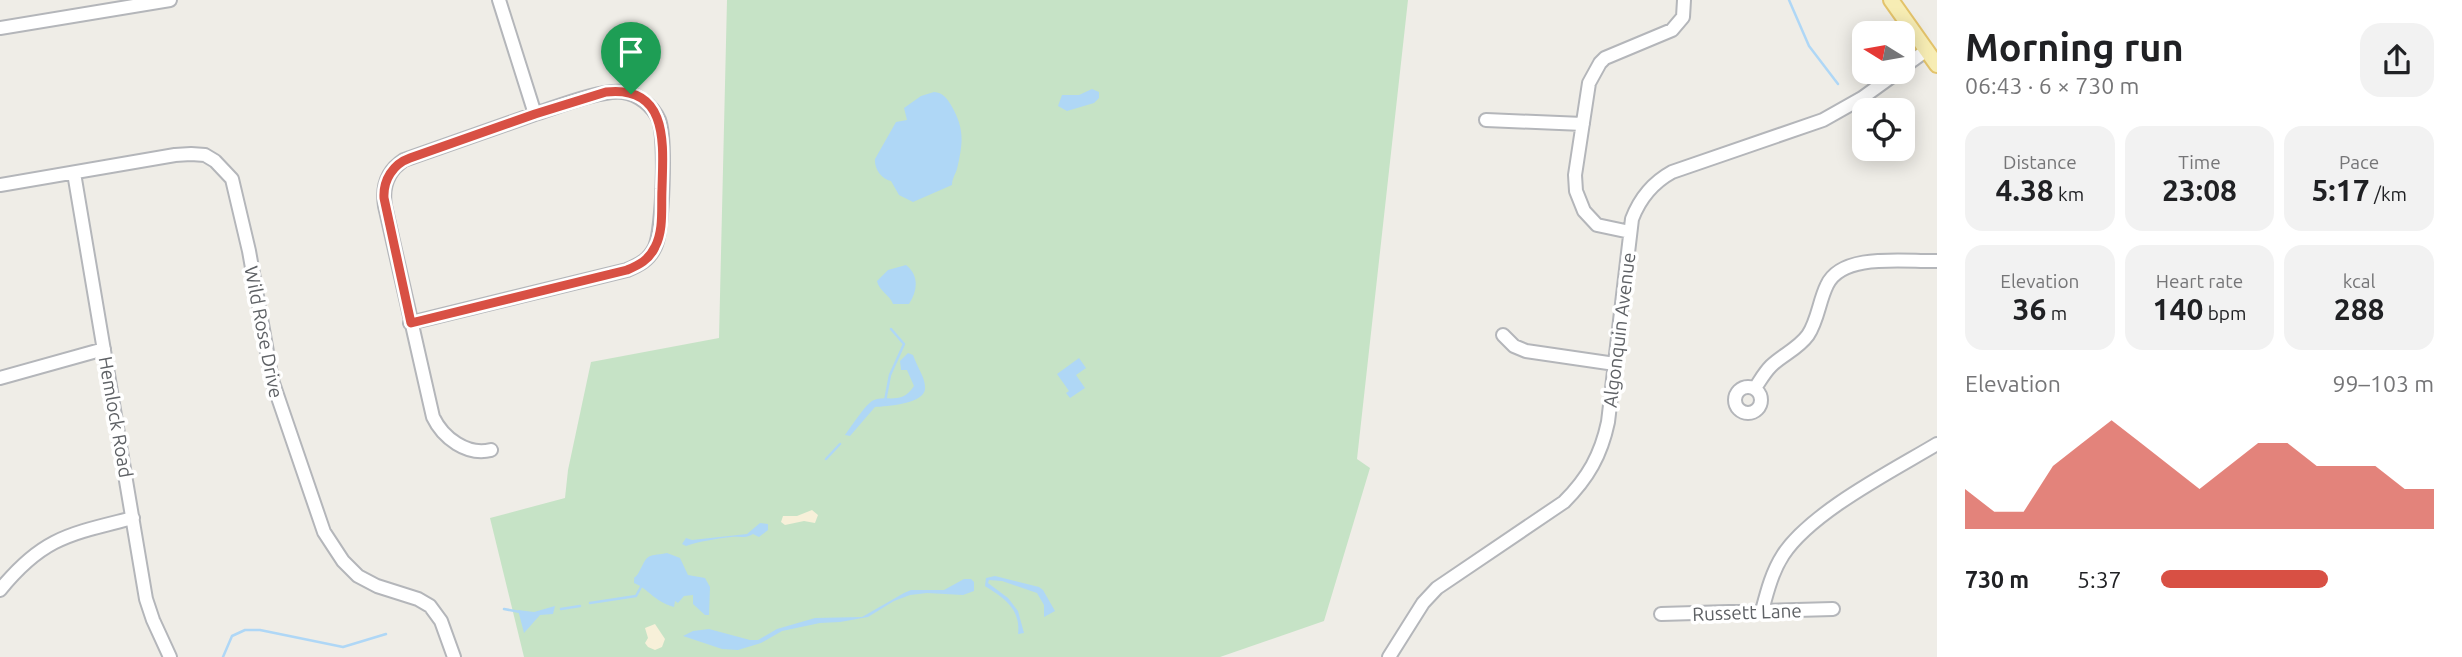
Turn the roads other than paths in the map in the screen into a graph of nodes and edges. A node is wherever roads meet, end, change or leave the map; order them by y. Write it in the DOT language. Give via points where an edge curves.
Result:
graph roads {
  1 [pos="170,0"];
  2 [pos="499,0"];
  3 [pos="1684,0"];
  4 [pos="1891,0"];
  5 [pos="114,4"];
  6 [pos="0,28"];
  7 [pos="1927,50"];
  8 [pos="1915,59"];
  9 [pos="1937,65"];
  10 [pos="1881,84"];
  11 [pos="535,114"];
  12 [pos="1486,120"];
  13 [pos="1583,124"];
  14 [pos="74,173"];
  15 [pos="0,185"];
  16 [pos="1630,232"];
  17 [pos="1937,261"];
  18 [pos="411,323"];
  19 [pos="1503,335"];
  20 [pos="104,349"];
  21 [pos="1615,364"];
  22 [pos="0,379"];
  23 [pos="1755,388"];
  24 [pos="1937,444"];
  25 [pos="491,450"];
  26 [pos="133,518"];
  27 [pos="0,590"];
  28 [pos="1833,609"];
  29 [pos="1762,611"];
  30 [pos="1661,614"];
  31 [pos="170,657"];
  32 [pos="454,657"];
  33 [pos="1389,657"];
  1 -- 5 [label="street"];
  2 -- 11 [label="street"];
  3 -- 13 [label="street" via="1682,17 1672,30 1600,63 1589,83"];
  4 -- 7 [label="main road"];
  5 -- 6 [label="street"];
  7 -- 8 [label="street"];
  7 -- 9 [label="main road"];
  10 -- 16 [label="street, Algonquin Avenue" via="1824,120 1659,179 1636,208"];
  11 -- 18 [label="street" via="404,160 389,175 385,206"];
  11 -- 18 [label="street" via="615,91 638,96 652,109 661,125 662,162 661,229 652,254 627,270"];
  12 -- 13 [label="street"];
  13 -- 16 [label="street" via="1575,175 1578,201 1597,225"];
  14 -- 15 [label="street, Wild Rose Drive"];
  14 -- 20 [label="street, Hemlock Road"];
  14 -- 32 [label="street, Wild Rose Drive" via="191,154 215,160 232,179 272,380 324,532 358,576 430,606 441,621"];
  16 -- 21 [label="street, Algonquin Avenue"];
  17 -- 23 [label="street" via="1861,263 1838,271 1825,287 1807,337 1772,365"];
  18 -- 25 [label="street" via="429,404 440,429 474,451"];
  19 -- 21 [label="street" via="1526,351"];
  20 -- 22 [label="street"];
  20 -- 26 [label="street, Hemlock Road"];
  21 -- 33 [label="street, Algonquin Avenue" via="1603,444 1580,486 1543,517 1437,588"];
  24 -- 29 [label="street" via="1868,485 1796,539 1773,573"];
  26 -- 27 [label="street" via="60,538 25,562"];
  26 -- 31 [label="street, Hemlock Road" via="146,599"];
  28 -- 29 [label="street, Russett Lane"];
  29 -- 30 [label="street, Russett Lane"];
}
